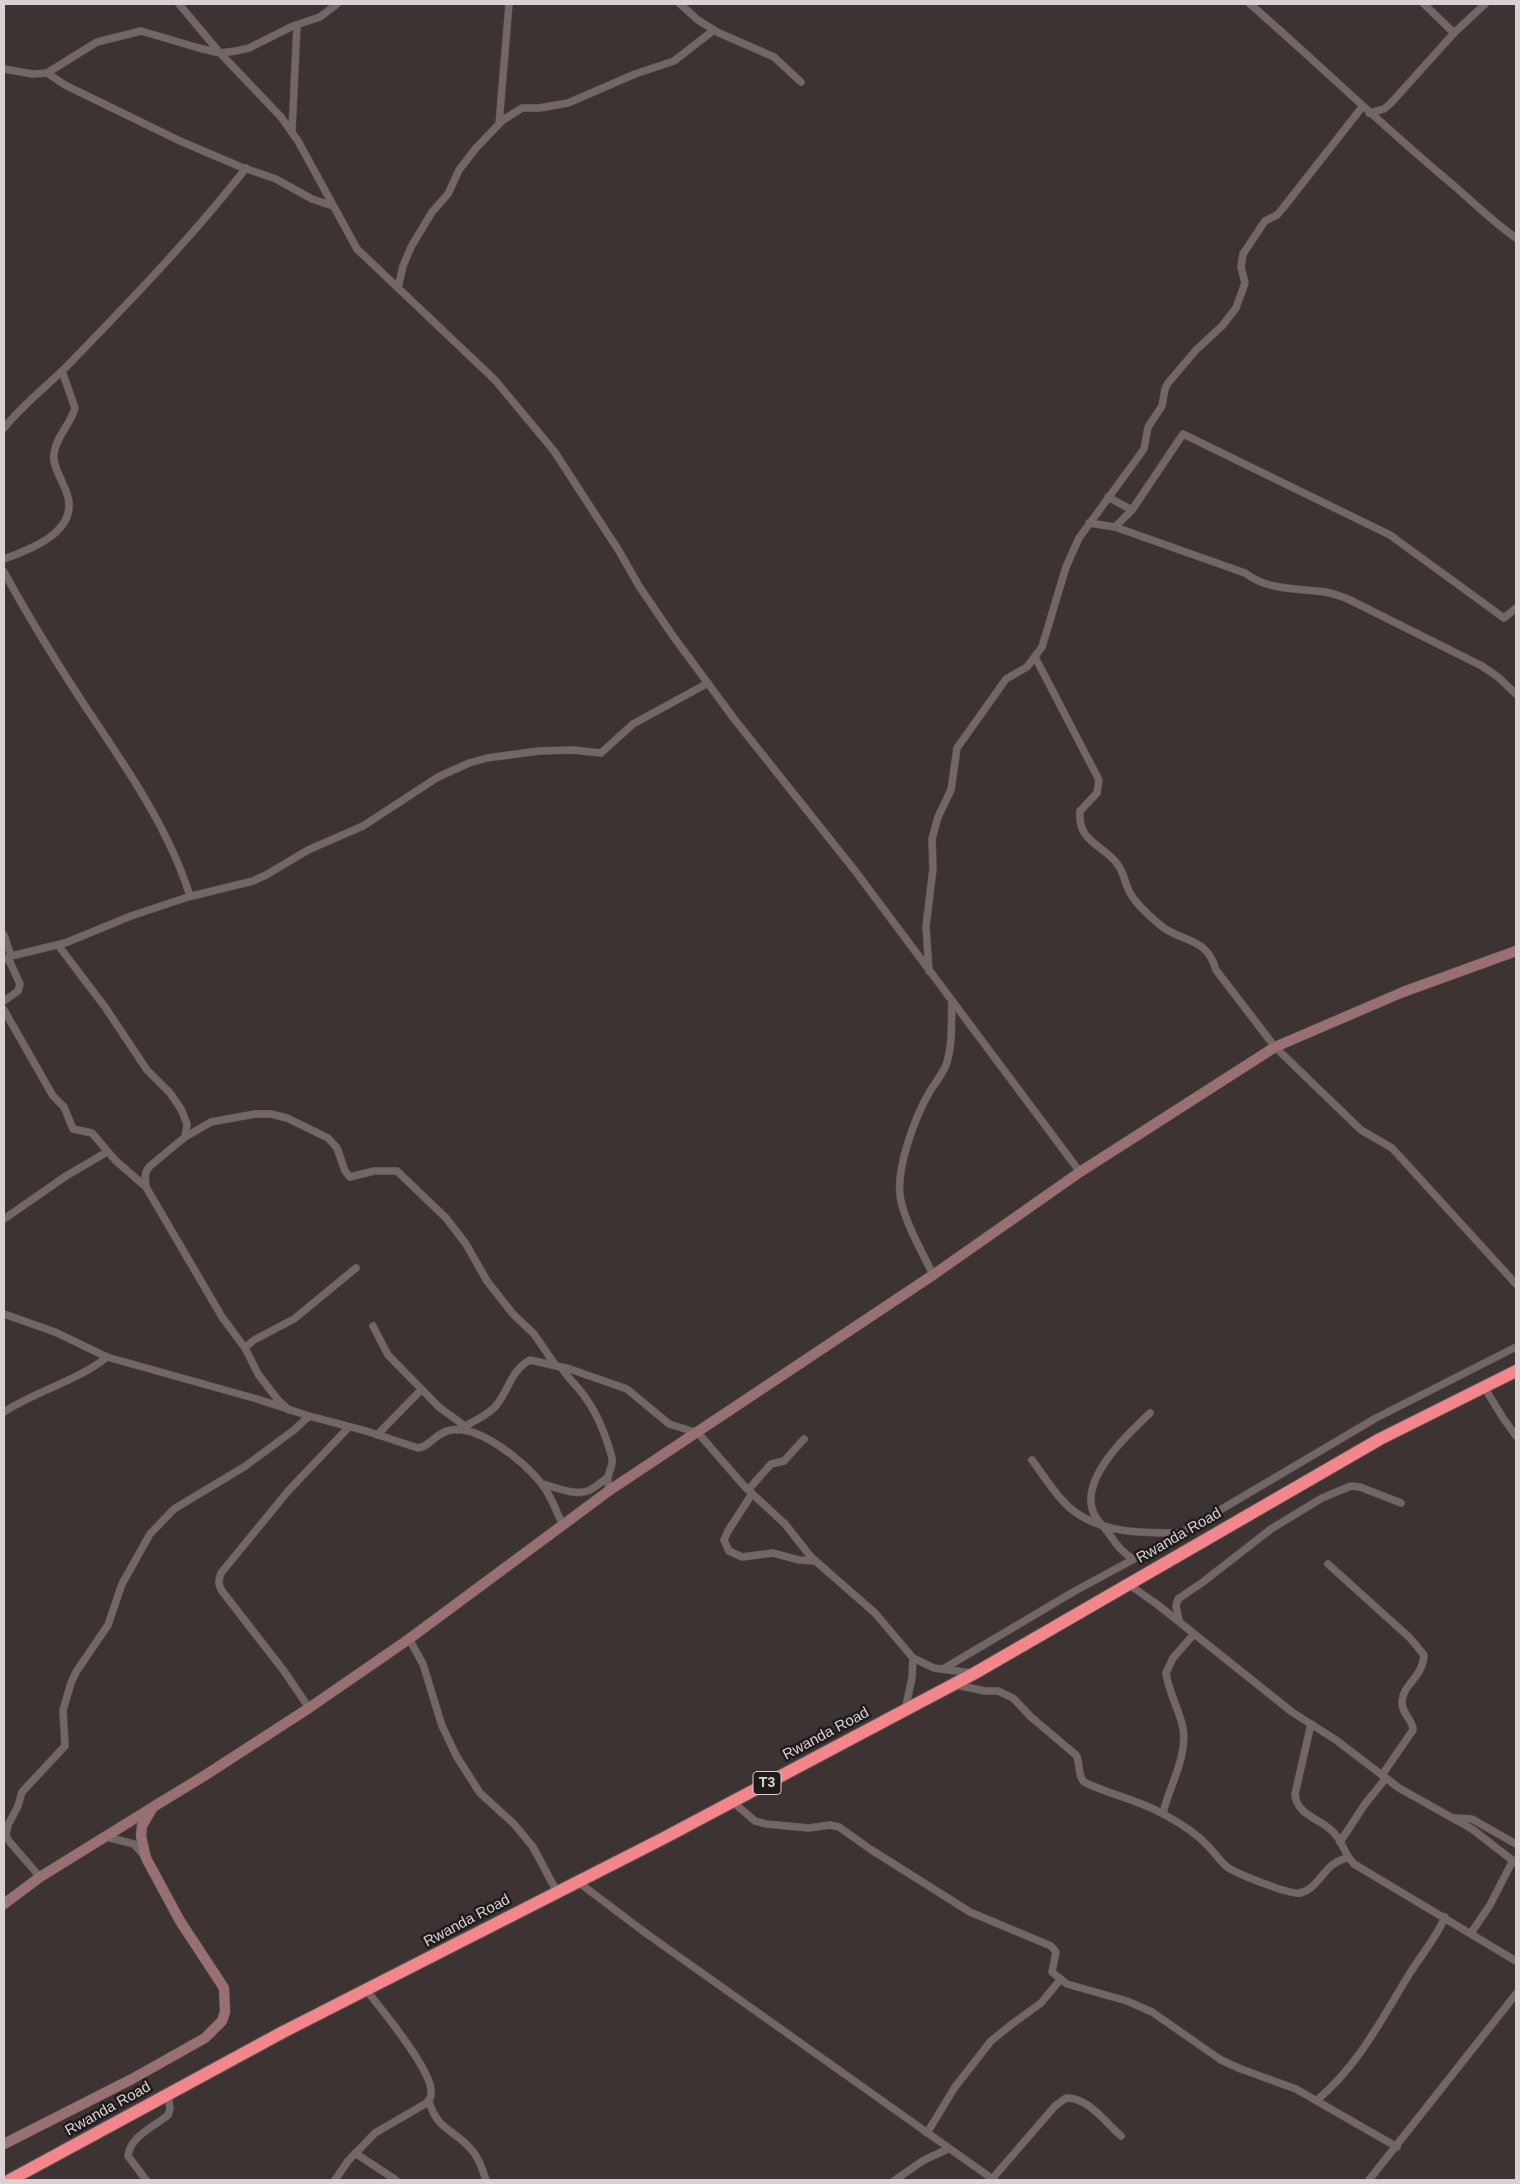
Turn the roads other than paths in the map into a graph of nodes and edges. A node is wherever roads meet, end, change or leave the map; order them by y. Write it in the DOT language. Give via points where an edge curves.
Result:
graph roads {
  1 [pos="178,4"];
  2 [pos="337,4"];
  3 [pos="509,4"];
  4 [pos="680,4"];
  5 [pos="1250,4"];
  6 [pos="1424,4"];
  7 [pos="1485,4"];
  8 [pos="297,25"];
  9 [pos="714,30"];
  10 [pos="1454,33"];
  11 [pos="220,53"];
  12 [pos="4,69"];
  13 [pos="47,73"];
  14 [pos="801,82"];
  15 [pos="1363,106"];
  16 [pos="1368,113"];
  17 [pos="499,124"];
  18 [pos="292,131"];
  19 [pos="246,168"];
  20 [pos="333,206"];
  21 [pos="1516,238"];
  22 [pos="398,288"];
  23 [pos="62,371"];
  24 [pos="4,428"];
  25 [pos="1108,497"];
  26 [pos="1132,510"];
  27 [pos="1089,523"];
  28 [pos="1116,527"];
  29 [pos="4,559"];
  30 [pos="4,572"];
  31 [pos="1516,608"];
  32 [pos="1035,657"];
  33 [pos="708,683"];
  34 [pos="1516,694"];
  35 [pos="190,896"];
  36 [pos="4,936"];
  37 [pos="58,945"];
  38 [pos="1516,951"];
  39 [pos="8,958"];
  40 [pos="929,972"];
  41 [pos="4,1001"];
  42 [pos="952,1001"];
  43 [pos="4,1010"];
  44 [pos="1275,1047"];
  45 [pos="185,1137"];
  46 [pos="107,1152"];
  47 [pos="1080,1172"];
  48 [pos="146,1187"];
  49 [pos="4,1219"];
  50 [pos="356,1268"];
  51 [pos="934,1275"];
  52 [pos="1516,1284"];
  53 [pos="4,1314"];
  54 [pos="373,1326"];
  55 [pos="1516,1347"];
  56 [pos="245,1348"];
  57 [pos="107,1357"];
  58 [pos="558,1366"];
  59 [pos="1516,1371"];
  60 [pos="1484,1386"];
  61 [pos="421,1390"];
  62 [pos="289,1410"];
  63 [pos="4,1412"];
  64 [pos="1150,1412"];
  65 [pos="309,1416"];
  66 [pos="349,1427"];
  67 [pos="461,1428"];
  68 [pos="698,1434"];
  69 [pos="377,1435"];
  70 [pos="1516,1436"];
  71 [pos="804,1439"];
  72 [pos="1032,1460"];
  73 [pos="607,1478"];
  74 [pos="542,1484"];
  75 [pos="610,1490"];
  76 [pos="750,1491"];
  77 [pos="1401,1503"];
  78 [pos="562,1524"];
  79 [pos="1103,1526"];
  80 [pos="1181,1533"];
  81 [pos="1133,1559"];
  82 [pos="814,1561"];
  83 [pos="1328,1564"];
  84 [pos="1128,1584"];
  85 [pos="1179,1621"];
  86 [pos="1194,1634"];
  87 [pos="409,1639"];
  88 [pos="913,1658"];
  89 [pos="943,1669"];
  90 [pos="975,1673"];
  91 [pos="953,1684"];
  92 [pos="309,1708"];
  93 [pos="904,1710"];
  94 [pos="1311,1724"];
  95 [pos="1384,1777"];
  96 [pos="733,1802"];
  97 [pos="153,1807"];
  98 [pos="1163,1813"];
  99 [pos="1454,1818"];
  100 [pos="105,1836"];
  101 [pos="1340,1842"];
  102 [pos="1516,1844"];
  103 [pos="146,1858"];
  104 [pos="1348,1858"];
  105 [pos="1515,1861"];
  106 [pos="40,1878"];
  107 [pos="578,1882"];
  108 [pos="557,1892"];
  109 [pos="4,1904"];
  110 [pos="1445,1917"];
  111 [pos="1471,1933"];
  112 [pos="1516,1961"];
  113 [pos="1060,1980"];
  114 [pos="367,1991"];
  115 [pos="1516,1994"];
  116 [pos="168,2094"];
  117 [pos="1317,2100"];
  118 [pos="429,2101"];
  119 [pos="927,2133"];
  120 [pos="1121,2136"];
  121 [pos="4,2144"];
  122 [pos="1397,2147"];
  123 [pos="948,2149"];
  124 [pos="355,2153"];
  125 [pos="10,2180"];
  126 [pos="146,2180"];
  127 [pos="335,2180"];
  128 [pos="396,2180"];
  129 [pos="486,2180"];
  130 [pos="895,2180"];
  131 [pos="993,2180"];
  132 [pos="1369,2180"];
  1 -- 11 [label="street"];
  2 -- 8 [label="street" via="320,17"];
  3 -- 17 [label="street"];
  4 -- 9 [label="street"];
  5 -- 15 [label="street"];
  6 -- 10 [label="street"];
  7 -- 10 [label="street"];
  8 -- 11 [label="street" via="249,48"];
  8 -- 18 [label="street"];
  9 -- 14 [label="street" via="774,58"];
  9 -- 17 [label="street" via="674,61 568,103 522,108"];
  10 -- 16 [label="street" via="1384,110"];
  11 -- 13 [label="street" via="141,31 97,42"];
  11 -- 18 [label="street"];
  12 -- 13 [label="street"];
  13 -- 19 [label="street" via="65,85"];
  15 -- 16 [label="street"];
  15 -- 25 [label="street" via="1283,208 1265,222 1247,244 1241,259 1245,283 1236,308 1168,383 1162,406 1148,427 1145,447"];
  16 -- 21 [label="street"];
  17 -- 22 [label="street" via="459,170 448,194 432,212 411,247"];
  18 -- 20 [label="street"];
  19 -- 20 [label="street" via="276,178 312,199"];
  19 -- 23 [label="street" via="128,305"];
  20 -- 22 [label="street" via="357,249"];
  22 -- 33 [label="street" via="495,380 554,451 639,586"];
  23 -- 24 [label="street"];
  23 -- 29 [label="street" via="75,408 54,452 54,461 70,502 67,515 62,526 44,542"];
  25 -- 26 [label="street"];
  25 -- 27 [label="street"];
  26 -- 28 [label="street"];
  26 -- 31 [label="street" via="1184,434 1390,535 1504,618"];
  27 -- 28 [label="street"];
  27 -- 32 [label="street" via="1066,567 1045,641"];
  28 -- 34 [label="street" via="1279,588 1326,592 1348,598 1482,666"];
  30 -- 35 [label="street" via="53,656 122,760 180,866"];
  32 -- 40 [label="street" via="1027,667 1006,680 958,748 951,790 938,816 932,839 934,869 926,926"];
  32 -- 44 [label="street" via="1097,774 1097,794 1080,812 1086,836 1118,864 1132,898 1165,929 1200,945"];
  33 -- 35 [label="street" via="633,724 601,753 538,751 469,763 432,781 363,826 308,850 266,875"];
  33 -- 40 [label="street" via="856,872"];
  35 -- 37 [label="street"];
  36 -- 39 [label="street"];
  37 -- 39 [label="street"];
  37 -- 45 [label="street" via="147,1070 181,1109 187,1124"];
  38 -- 44 [label="street" via="1403,992"];
  39 -- 41 [label="street" via="20,984 18,991"];
  40 -- 42 [label="street"];
  42 -- 47 [label="street"];
  42 -- 51 [label="street" via="949,1055 914,1127 900,1180 900,1200 906,1219"];
  43 -- 46 [label="street" via="53,1096 64,1107 73,1129 90,1132"];
  44 -- 47 [label="street"];
  44 -- 52 [label="street" via="1361,1130 1392,1148"];
  45 -- 48 [label="street" via="146,1170"];
  45 -- 58 [label="street" via="211,1122 272,1114 288,1118 328,1138 337,1148 350,1177 374,1171 397,1171 446,1218 466,1244 487,1281"];
  46 -- 48 [label="street"];
  46 -- 49 [label="street"];
  47 -- 51 [label="street"];
  48 -- 56 [label="street" via="222,1317"];
  50 -- 56 [label="street" via="294,1319"];
  51 -- 68 [label="street"];
  53 -- 57 [label="street" via="55,1332"];
  54 -- 61 [label="street" via="384,1351"];
  55 -- 80 [label="street" via="1376,1418"];
  56 -- 62 [label="street" via="265,1385"];
  57 -- 62 [label="street"];
  57 -- 63 [label="street" via="80,1376"];
  58 -- 67 [label="street" via="530,1360 522,1365 496,1406"];
  58 -- 68 [label="street" via="627,1390 669,1424"];
  58 -- 73 [label="street" via="588,1401 608,1444 613,1459"];
  59 -- 60 [label="highway, Rwanda Road / T3"];
  60 -- 70 [label="street"];
  60 -- 84 [label="highway, Rwanda Road / T3" via="1380,1439"];
  61 -- 67 [label="street"];
  61 -- 69 [label="street"];
  62 -- 65 [label="street"];
  64 -- 79 [label="street" via="1108,1457 1096,1478 1092,1498 1094,1514"];
  65 -- 66 [label="street"];
  65 -- 106 [label="street" via="244,1467 174,1509 157,1525 142,1547 120,1589 108,1625 71,1683 63,1710 65,1746 22,1792 8,1825 8,1840"];
  66 -- 69 [label="street"];
  66 -- 92 [label="street" via="289,1490 218,1579 222,1591"];
  67 -- 69 [label="street" via="438,1435 426,1446 418,1448"];
  67 -- 74 [label="street" via="483,1436 512,1456"];
  68 -- 75 [label="street"];
  68 -- 76 [label="street"];
  71 -- 76 [label="street" via="784,1461 771,1464"];
  72 -- 79 [label="street" via="1070,1508"];
  73 -- 74 [label="street" via="583,1492"];
  73 -- 75 [label="street"];
  74 -- 78 [label="street"];
  75 -- 78 [label="street"];
  76 -- 82 [label="street" via="785,1524"];
  76 -- 82 [label="street" via="724,1540 729,1551 742,1557 773,1553"];
  77 -- 85 [label="street" via="1351,1486 1322,1498 1271,1529 1178,1598"];
  78 -- 87 [label="street"];
  79 -- 80 [label="street" via="1145,1533"];
  79 -- 81 [label="street" via="1122,1552"];
  80 -- 81 [label="street"];
  81 -- 89 [label="street"];
  82 -- 88 [label="street" via="875,1614"];
  83 -- 95 [label="street" via="1410,1638 1424,1655 1420,1673 1402,1702 1402,1710 1413,1730"];
  84 -- 85 [label="street"];
  84 -- 90 [label="highway, Rwanda Road / T3"];
  85 -- 86 [label="street"];
  86 -- 94 [label="street"];
  86 -- 98 [label="street" via="1173,1658 1166,1673 1183,1730 1183,1744"];
  87 -- 92 [label="street"];
  87 -- 108 [label="street" via="423,1664 442,1726 457,1758 480,1793 514,1824 533,1847"];
  88 -- 89 [label="street" via="927,1666"];
  88 -- 93 [label="street"];
  89 -- 90 [label="street"];
  90 -- 91 [label="highway, Rwanda Road / T3"];
  91 -- 93 [label="highway, Rwanda Road / T3"];
  91 -- 98 [label="street" via="998,1691 1013,1698 1076,1755 1084,1782"];
  92 -- 97 [label="street"];
  93 -- 96 [label="highway, Rwanda Road / T3"];
  94 -- 95 [label="street"];
  94 -- 101 [label="street" via="1294,1794 1296,1803 1300,1811 1333,1832"];
  95 -- 99 [label="street"];
  95 -- 101 [label="street"];
  96 -- 107 [label="highway, Rwanda Road / T3"];
  96 -- 113 [label="street" via="755,1821 766,1824 809,1828 830,1824 839,1827 963,1907 1050,1946 1056,1952 1052,1972"];
  97 -- 100 [label="street"];
  97 -- 103 [label="street" via="142,1826"];
  98 -- 104 [label="street" via="1195,1834 1227,1867 1294,1893 1308,1890 1334,1862"];
  99 -- 102 [label="street" via="1472,1819"];
  99 -- 105 [label="street"];
  100 -- 103 [label="street" via="134,1844"];
  100 -- 106 [label="street"];
  101 -- 104 [label="street"];
  103 -- 121 [label="street" via="180,1921 224,1988 222,2021 205,2038"];
  104 -- 110 [label="street" via="1399,1892"];
  105 -- 111 [label="street"];
  106 -- 109 [label="street"];
  107 -- 108 [label="highway, Rwanda Road / T3"];
  107 -- 119 [label="street" via="646,1934"];
  108 -- 114 [label="highway, Rwanda Road / T3"];
  110 -- 111 [label="street"];
  110 -- 117 [label="street" via="1434,1940 1411,1971 1370,2040 1342,2077"];
  111 -- 112 [label="street"];
  113 -- 117 [label="street" via="1152,2012 1221,2060 1282,2082"];
  113 -- 119 [label="street" via="1041,2003 992,2041 955,2087"];
  114 -- 116 [label="highway, Rwanda Road / T3"];
  114 -- 118 [label="street" via="403,2037 429,2081 432,2092"];
  115 -- 122 [label="street"];
  116 -- 125 [label="highway, Rwanda Road / T3"];
  116 -- 126 [label="street" via="168,2115 133,2140 128,2148 128,2156"];
  117 -- 122 [label="street"];
  118 -- 124 [label="street" via="375,2133"];
  118 -- 129 [label="street" via="435,2118 470,2147"];
  119 -- 123 [label="street"];
  120 -- 131 [label="street" via="1079,2099 1066,2098 1055,2106"];
  122 -- 132 [label="street"];
  123 -- 130 [label="street" via="924,2160"];
  123 -- 131 [label="street"];
  124 -- 127 [label="street"];
  124 -- 128 [label="street"];
}
